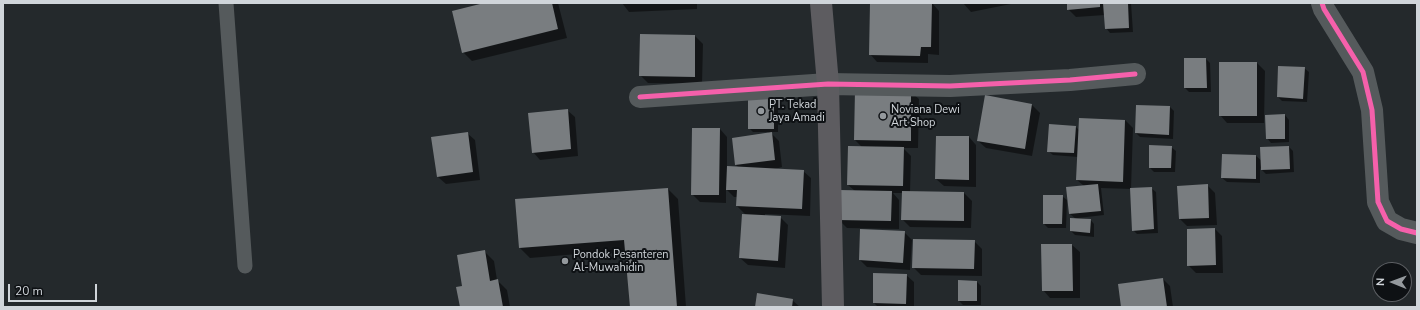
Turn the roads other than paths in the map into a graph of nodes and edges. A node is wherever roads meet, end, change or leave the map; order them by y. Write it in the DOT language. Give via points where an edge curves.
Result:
graph roads {
  1 [pos="226,3"];
  2 [pos="821,3"];
  3 [pos="1322,3"];
  4 [pos="1134,74"];
  5 [pos="828,84"];
  6 [pos="640,97"];
  7 [pos="1417,233"];
  8 [pos="245,266"];
  9 [pos="833,307"];
  1 -- 8 [label="lane"];
  2 -- 5 [label="main road"];
  3 -- 7 [label="street" via="1363,72 1372,110 1378,202 1387,221 1401,229"];
  4 -- 5 [label="street" via="950,86"];
  5 -- 6 [label="street"];
  5 -- 9 [label="main road"];
}
